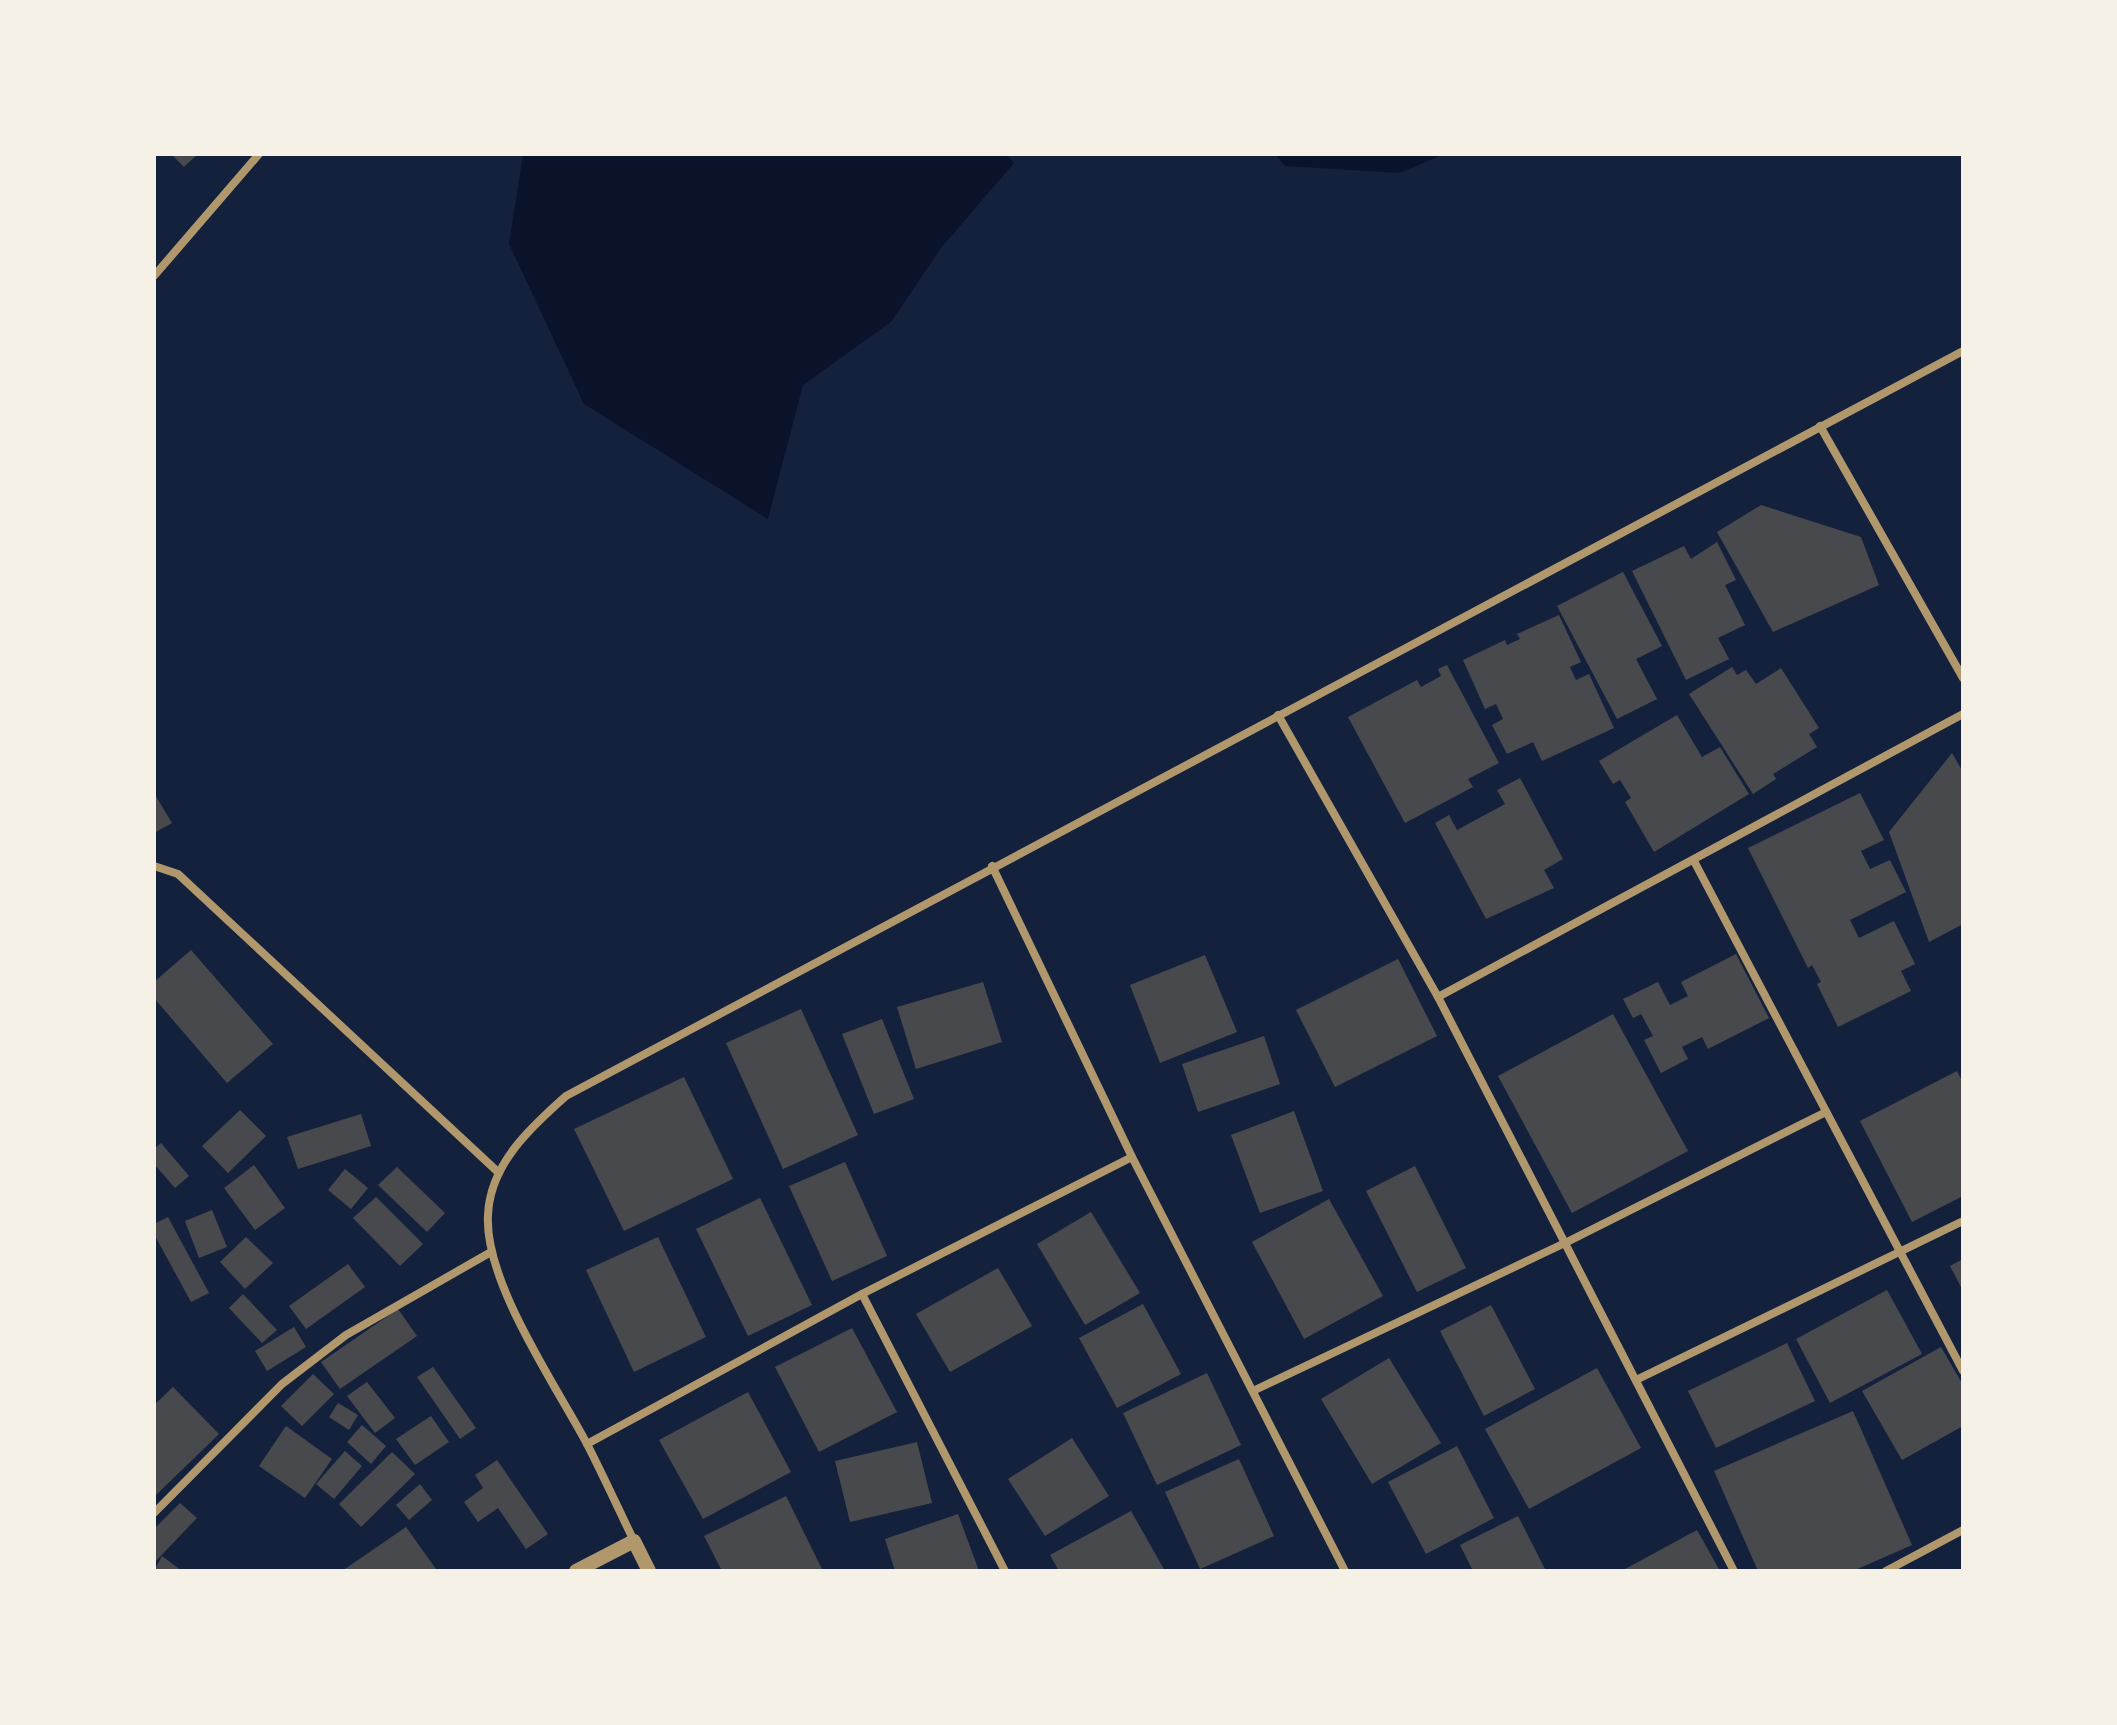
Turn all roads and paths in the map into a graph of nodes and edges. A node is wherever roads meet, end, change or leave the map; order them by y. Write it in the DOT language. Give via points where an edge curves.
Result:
graph roads {
  1 [pos="259,154"];
  2 [pos="154,276"];
  3 [pos="1963,351"];
  4 [pos="1820,426"];
  5 [pos="1963,678"];
  6 [pos="1963,714"];
  7 [pos="1278,715"];
  8 [pos="1694,861"];
  9 [pos="154,866"];
  10 [pos="992,866"];
  11 [pos="1438,997"];
  12 [pos="1826,1112"];
  13 [pos="1132,1157"];
  14 [pos="499,1173"];
  15 [pos="1963,1221"];
  16 [pos="1565,1243"];
  17 [pos="491,1252"];
  18 [pos="1900,1252"];
  19 [pos="862,1294"];
  20 [pos="1963,1371"];
  21 [pos="1636,1380"];
  22 [pos="1255,1390"];
  23 [pos="587,1444"];
  24 [pos="154,1513"];
  25 [pos="1963,1530"];
  26 [pos="634,1541"];
  27 [pos="576,1571"];
  28 [pos="649,1571"];
  29 [pos="1005,1571"];
  30 [pos="1345,1571"];
  31 [pos="1734,1571"];
  32 [pos="1886,1571"];
  1 -- 2 [label="street"];
  3 -- 4 [label="street"];
  4 -- 5 [label="street"];
  4 -- 7 [label="street"];
  6 -- 8 [label="street"];
  7 -- 10 [label="street"];
  7 -- 11 [label="street"];
  8 -- 11 [label="street"];
  8 -- 12 [label="street"];
  9 -- 14 [label="street" via="178,874"];
  10 -- 13 [label="street"];
  10 -- 14 [label="street" via="566,1096 524,1133"];
  11 -- 16 [label="street"];
  12 -- 16 [label="street"];
  12 -- 18 [label="street"];
  13 -- 19 [label="street"];
  13 -- 22 [label="street"];
  14 -- 17 [label="street" via="487,1214"];
  15 -- 18 [label="street"];
  16 -- 21 [label="street"];
  16 -- 22 [label="street"];
  17 -- 23 [label="street" via="513,1308"];
  17 -- 24 [label="street" via="346,1335 282,1384"];
  18 -- 20 [label="street"];
  18 -- 21 [label="street"];
  19 -- 23 [label="street"];
  19 -- 29 [label="street"];
  21 -- 31 [label="street"];
  22 -- 30 [label="street"];
  23 -- 26 [label="street"];
  25 -- 32 [label="street"];
  26 -- 27 [label="street"];
  26 -- 28 [label="street"];
}
